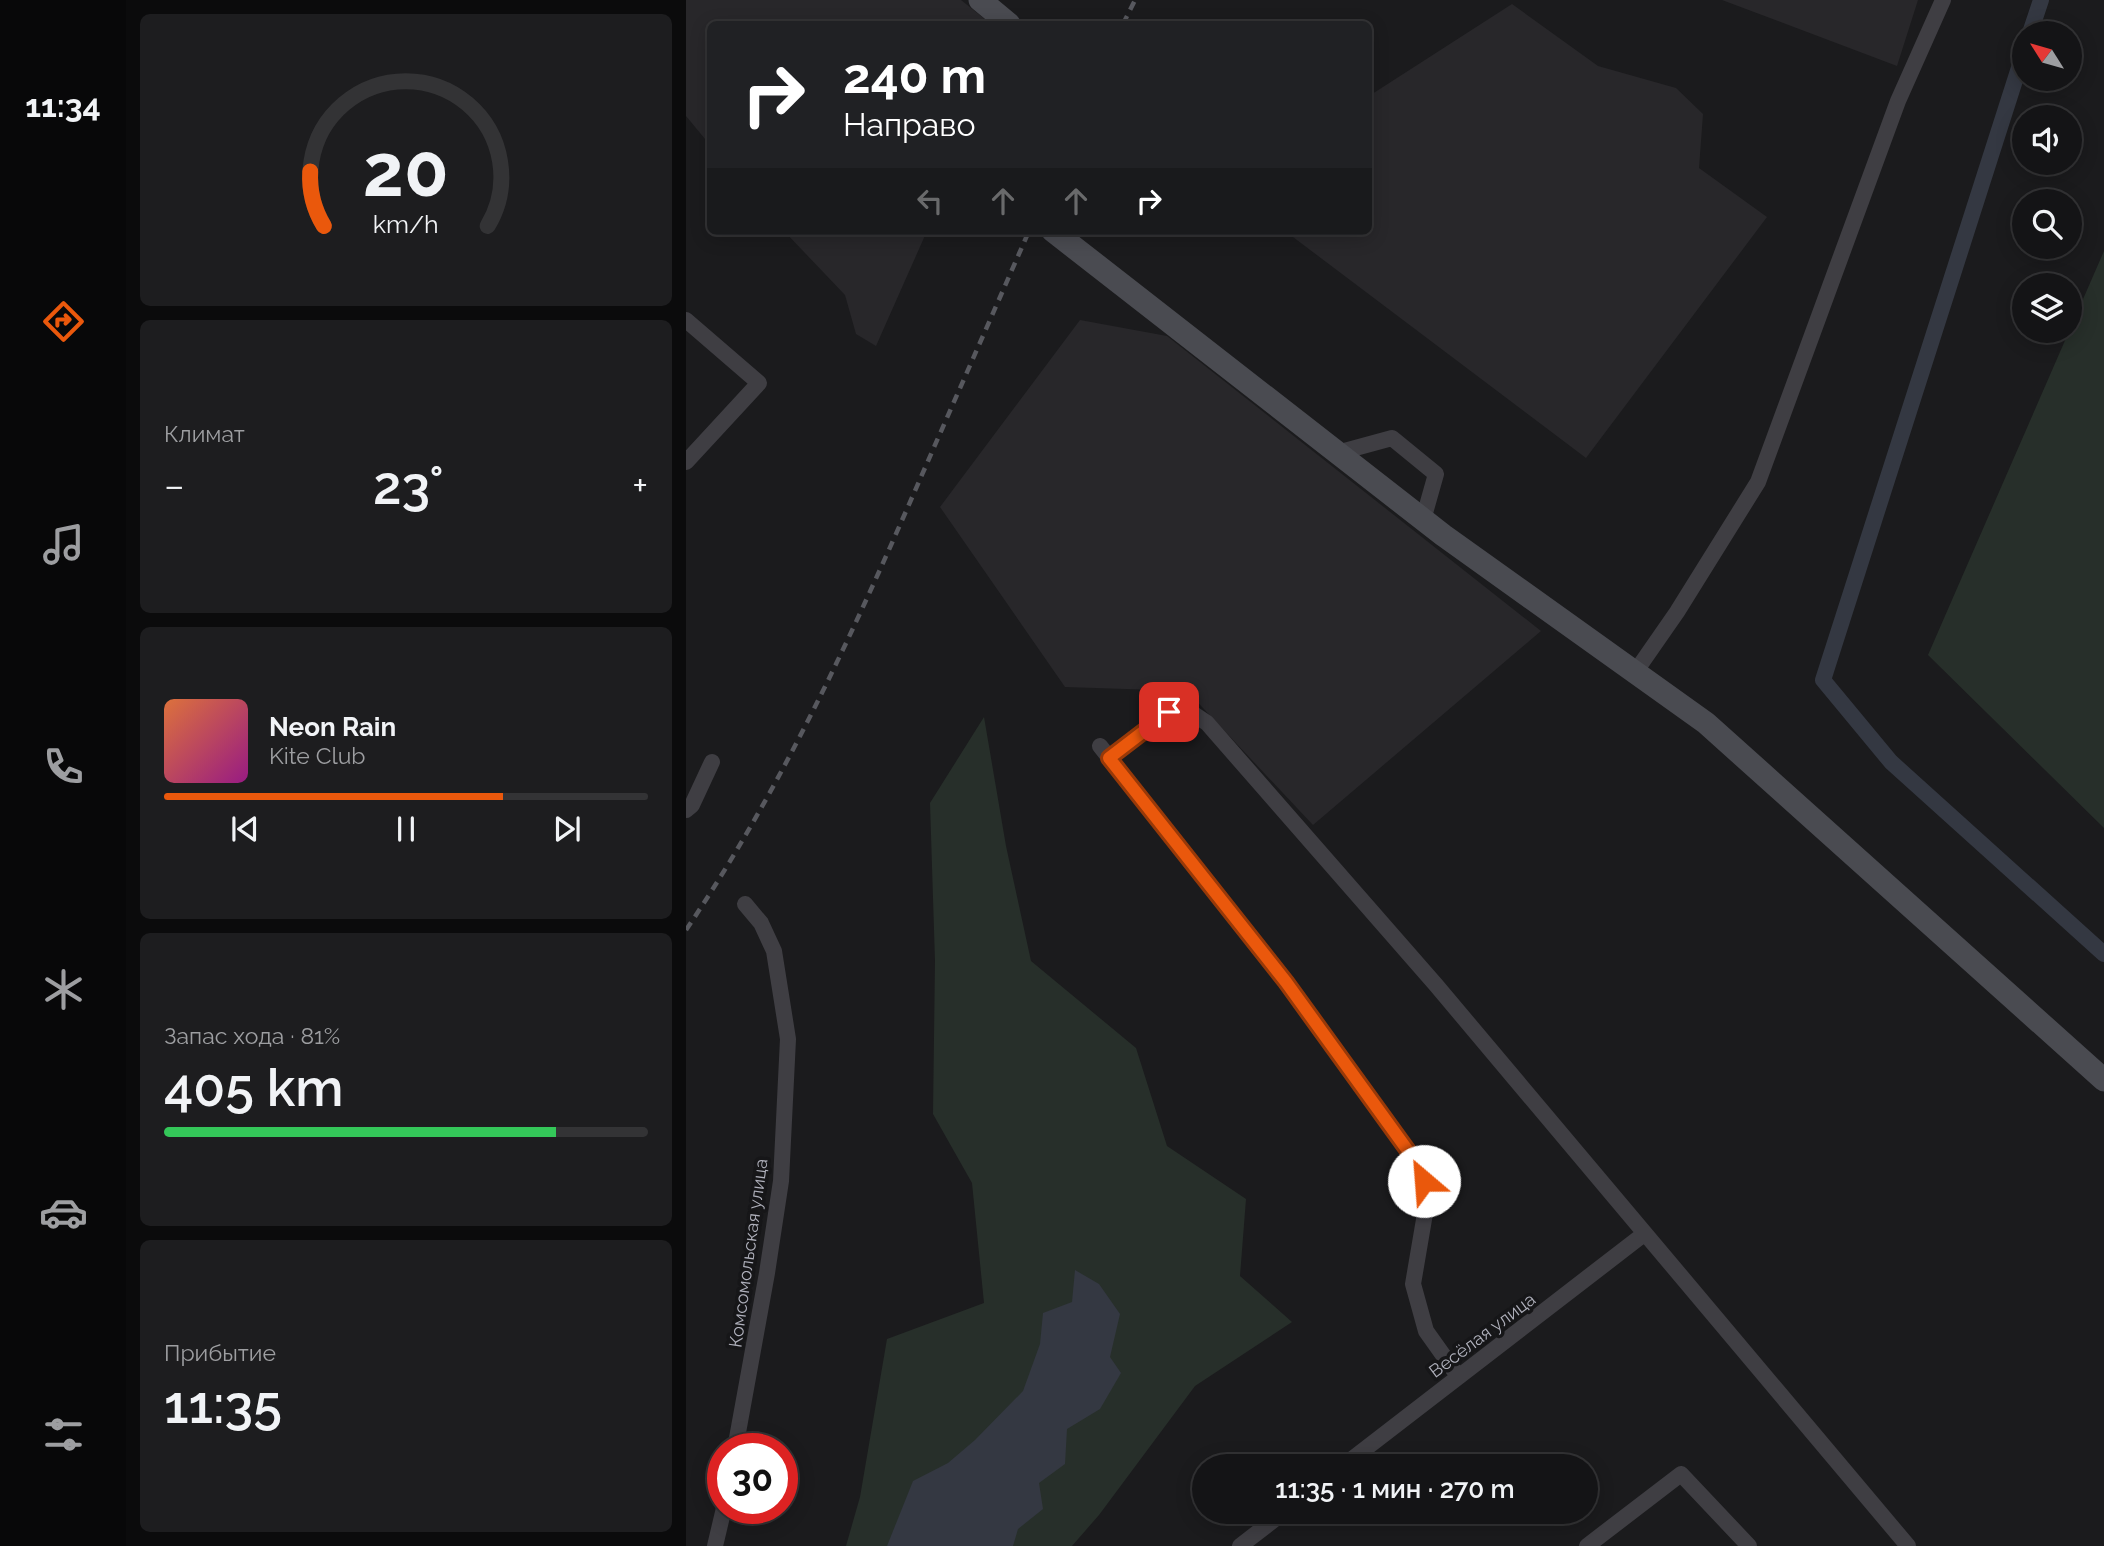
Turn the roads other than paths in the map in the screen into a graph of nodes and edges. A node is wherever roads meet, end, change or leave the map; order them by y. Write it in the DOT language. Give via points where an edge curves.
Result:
graph roads {
  1 [pos="980,0"];
  2 [pos="1943,0"];
  3 [pos="1005,21"];
  4 [pos="1058,235"];
  5 [pos="686,320"];
  6 [pos="1337,453"];
  7 [pos="686,463"];
  8 [pos="1423,520"];
  9 [pos="1636,671"];
  10 [pos="712,762"];
  11 [pos="686,810"];
  12 [pos="745,904"];
  13 [pos="2104,1080"];
  14 [pos="1644,1234"];
  15 [pos="1458,1376"];
  16 [pos="739,1433"];
  17 [pos="1358,1454"];
  18 [pos="720,1524"];
  19 [pos="1268,1524"];
  20 [pos="715,1546"];
  21 [pos="1240,1546"];
  22 [pos="1587,1546"];
  23 [pos="1749,1546"];
  24 [pos="1908,1546"];
  1 -- 3 [label="main road"];
  2 -- 9 [label="street" via="1898,101 1758,482"];
  4 -- 6 [label="main road"];
  5 -- 7 [label="street" via="759,383"];
  6 -- 8 [label="main road"];
  6 -- 8 [label="street" via="1392,438 1436,474"];
  8 -- 9 [label="main road"];
  9 -- 13 [label="main road" via="1706,723"];
  10 -- 11 [label="street"];
  12 -- 16 [label="street, Комсомольская улица" via="761,923 774,951 788,1040 781,1181"];
  14 -- 15 [label="street, Весёлая улица"];
  14 -- 15 [label="street" via="1436,985 1207,723 1189,711 1169,712 1105,752 1286,982 1419,1166 1428,1196 1413,1284 1426,1331"];
  14 -- 24 [label="street"];
  15 -- 17 [label="street, Весёлая улица"];
  18 -- 20 [label="street"];
  19 -- 21 [label="street"];
  22 -- 23 [label="street" via="1681,1474"];
}
